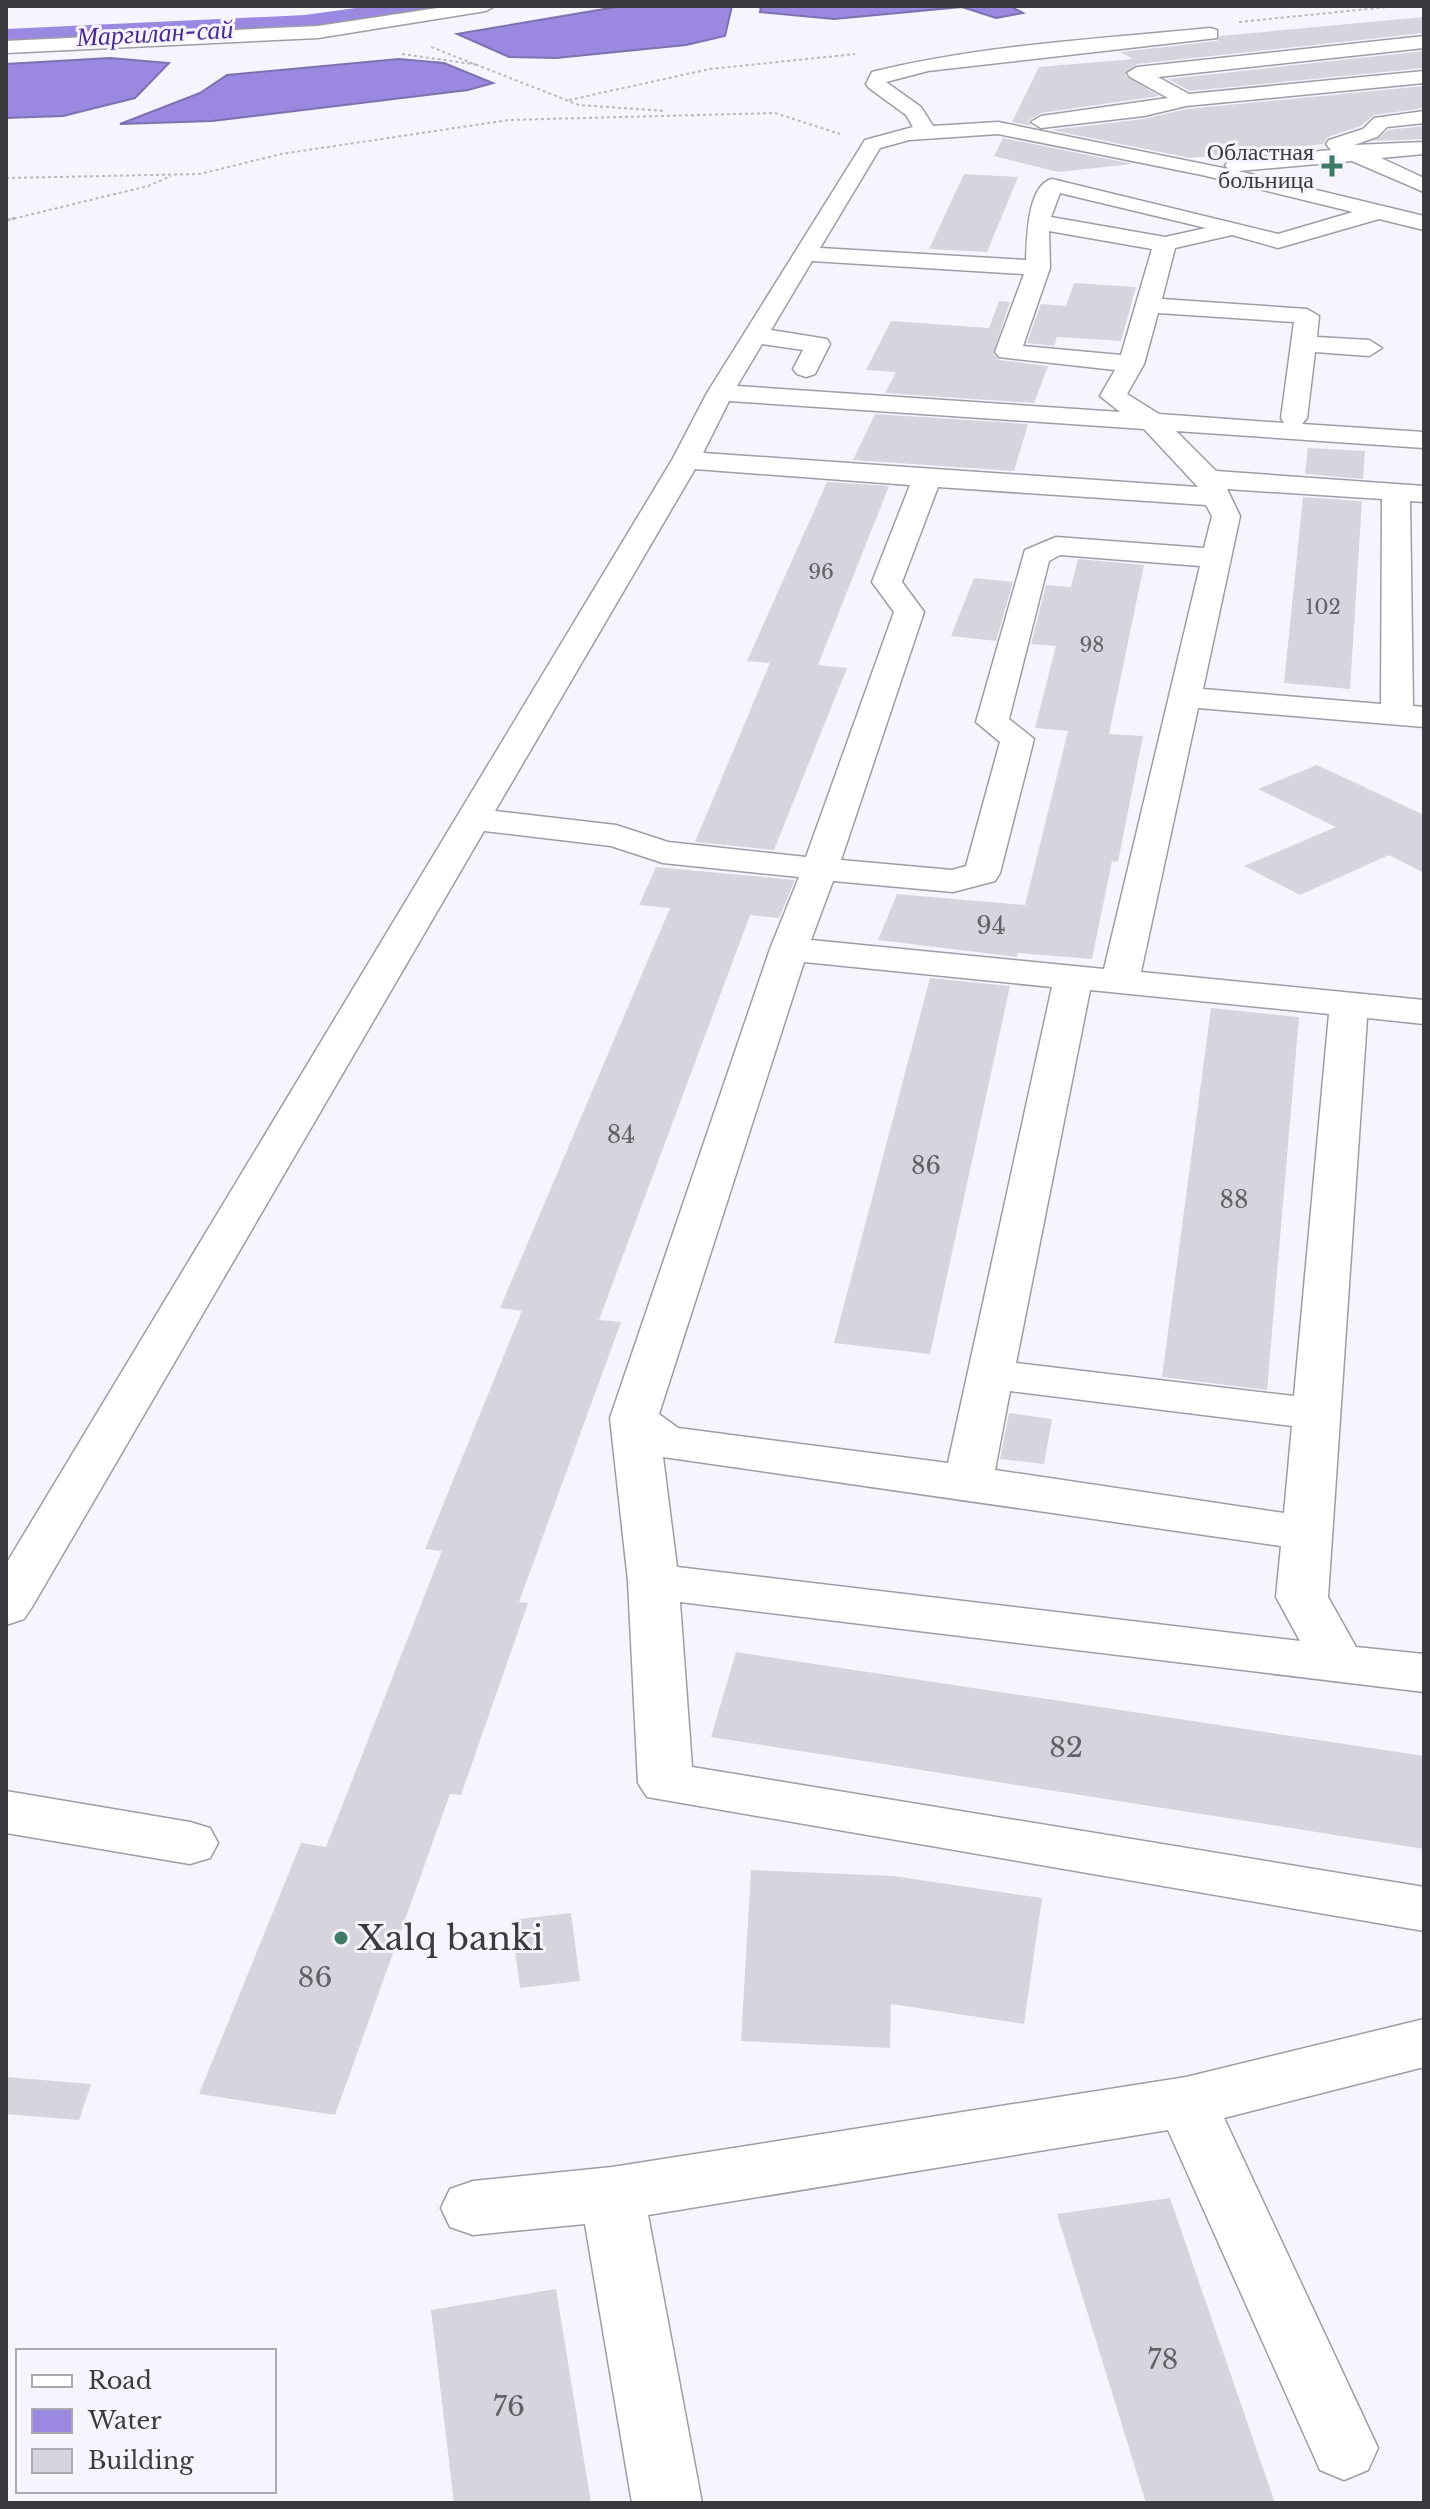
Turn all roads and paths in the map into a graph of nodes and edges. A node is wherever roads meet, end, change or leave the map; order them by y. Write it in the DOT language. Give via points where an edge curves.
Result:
graph roads {
  1 [pos="398,6"];
  2 [pos="486,6"];
  3 [pos="382,23"];
  4 [pos="6,33"];
  5 [pos="1210,34"];
  6 [pos="1424,42"];
  7 [pos="1402,44"];
  8 [pos="6,47"];
  9 [pos="1424,57"];
  10 [pos="1424,77"];
  11 [pos="1159,85"];
  12 [pos="1424,93"];
  13 [pos="1186,100"];
  14 [pos="1343,103"];
  15 [pos="704,113"];
  16 [pos="1424,117"];
  17 [pos="925,126"];
  18 [pos="998,128"];
  19 [pos="872,144"];
  20 [pos="1062,145"];
  21 [pos="1424,148"];
  22 [pos="1355,154"];
  23 [pos="1202,169"];
  24 [pos="172,175"];
  25 [pos="6,178"];
  26 [pos="1052,185"];
  27 [pos="1424,186"];
  28 [pos="1378,212"];
  29 [pos="6,220"];
  30 [pos="1038,222"];
  31 [pos="1424,223"];
  32 [pos="1228,238"];
  33 [pos="1165,244"];
  34 [pos="807,254"];
  35 [pos="1038,268"];
  36 [pos="1148,305"];
  37 [pos="756,336"];
  38 [pos="1304,344"];
  39 [pos="1369,348"];
  40 [pos="1131,364"];
  41 [pos="806,369"];
  42 [pos="837,385"];
  43 [pos="725,386"];
  44 [pos="1294,418"];
  45 [pos="1149,419"];
  46 [pos="1424,440"];
  47 [pos="686,460"];
  48 [pos="927,478"];
  49 [pos="1215,493"];
  50 [pos="1407,515"];
  51 [pos="1216,558"];
  52 [pos="1185,697"];
  53 [pos="1411,716"];
  54 [pos="474,819"];
  55 [pos="820,869"];
  56 [pos="789,949"];
  57 [pos="1074,975"];
  58 [pos="1120,980"];
  59 [pos="1349,1004"];
  60 [pos="1424,1012"];
  61 [pos="991,1374"];
  62 [pos="1317,1414"];
  63 [pos="634,1418"];
  64 [pos="968,1482"];
  65 [pos="1307,1533"];
  66 [pos="653,1581"];
  67 [pos="6,1607"];
  68 [pos="1339,1664"];
  69 [pos="1424,1673"];
  70 [pos="6,1812"];
  71 [pos="190,1843"];
  72 [pos="1424,1909"];
  73 [pos="1424,2043"];
  74 [pos="1186,2102"];
  75 [pos="612,2194"];
  76 [pos="473,2208"];
  77 [pos="1344,2448"];
  78 [pos="667,2503"];
  1 -- 4 [label="street" via="282,21"];
  2 -- 3 [label="street"];
  3 -- 8 [label="street" via="318,32"];
  3 -- 15 [label="path" via="579,105"];
  5 -- 17 [label="street" via="1067,47 879,76 876,84"];
  6 -- 7 [label="street"];
  7 -- 9 [label="street"];
  7 -- 11 [label="street" via="1137,73"];
  9 -- 11 [label="street"];
  10 -- 13 [label="street"];
  11 -- 13 [label="street"];
  12 -- 14 [label="street"];
  13 -- 18 [label="street"];
  15 -- 19 [label="path" via="775,113"];
  15 -- 24 [label="path" via="509,120"];
  16 -- 22 [label="street" via="1381,122 1370,133 1336,144"];
  17 -- 18 [label="street"];
  17 -- 19 [label="street"];
  17 -- 20 [label="street" via="984,148"];
  18 -- 20 [label="street"];
  19 -- 34 [label="street"];
  20 -- 23 [label="street"];
  20 -- 26 [label="street"];
  21 -- 22 [label="street"];
  22 -- 23 [label="street"];
  22 -- 27 [label="street"];
  23 -- 28 [label="street"];
  24 -- 25 [label="path"];
  24 -- 29 [label="path" via="148,186"];
  26 -- 30 [label="street"];
  26 -- 32 [label="street"];
  28 -- 31 [label="street"];
  28 -- 32 [label="street" via="1278,241"];
  30 -- 33 [label="street"];
  30 -- 35 [label="street"];
  32 -- 33 [label="street"];
  33 -- 36 [label="street"];
  34 -- 35 [label="street"];
  34 -- 37 [label="street"];
  35 -- 40 [label="street" via="1008,352"];
  36 -- 38 [label="street" via="1307,316"];
  36 -- 40 [label="street"];
  37 -- 41 [label="street" via="818,344"];
  37 -- 43 [label="street"];
  38 -- 39 [label="street"];
  38 -- 44 [label="street"];
  40 -- 45 [label="street" via="1113,396"];
  42 -- 43 [label="street"];
  43 -- 45 [label="street"];
  43 -- 47 [label="street"];
  45 -- 46 [label="street"];
  45 -- 49 [label="street"];
  47 -- 48 [label="street"];
  47 -- 54 [label="street"];
  48 -- 49 [label="street"];
  48 -- 55 [label="street" via="887,582 909,612"];
  49 -- 50 [label="street"];
  49 -- 51 [label="street" via="1226,516"];
  50 -- 53 [label="street"];
  51 -- 52 [label="street"];
  51 -- 55 [label="street" via="1056,546 1035,556 992,722 1017,739 982,873 953,881"];
  52 -- 53 [label="street"];
  52 -- 58 [label="street"];
  54 -- 55 [label="street" via="616,836 663,852"];
  54 -- 67 [label="street"];
  55 -- 56 [label="street"];
  56 -- 57 [label="street"];
  56 -- 63 [label="street"];
  57 -- 58 [label="street"];
  57 -- 61 [label="street"];
  58 -- 59 [label="street"];
  59 -- 60 [label="street"];
  59 -- 62 [label="street"];
  61 -- 62 [label="street"];
  61 -- 64 [label="street"];
  62 -- 65 [label="street"];
  63 -- 64 [label="street" via="665,1442"];
  63 -- 66 [label="street"];
  64 -- 65 [label="street"];
  65 -- 68 [label="street" via="1302,1597"];
  66 -- 68 [label="street"];
  66 -- 72 [label="street" via="666,1783"];
  68 -- 69 [label="street"];
  70 -- 71 [label="street"];
  73 -- 74 [label="street"];
  74 -- 75 [label="street"];
  74 -- 77 [label="street"];
  75 -- 76 [label="street"];
  75 -- 78 [label="street"];
}
